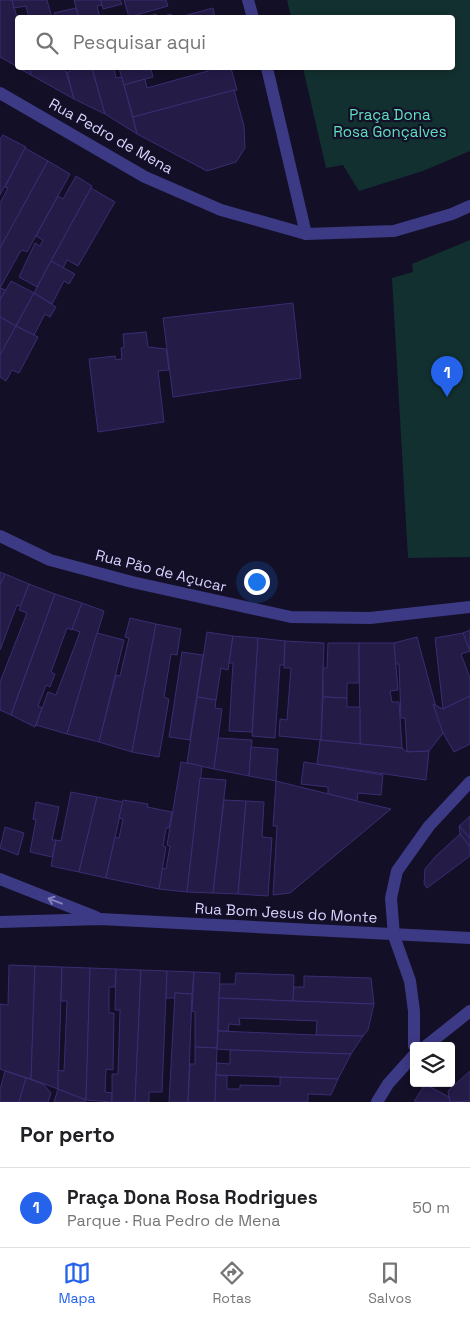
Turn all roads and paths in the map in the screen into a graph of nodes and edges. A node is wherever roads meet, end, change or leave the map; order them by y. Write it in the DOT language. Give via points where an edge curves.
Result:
graph roads {
  1 [pos="248,0"];
  2 [pos="252,15"];
  3 [pos="267,70"];
  4 [pos="0,93"];
  5 [pos="470,206"];
  6 [pos="306,234"];
  7 [pos="0,536"];
  8 [pos="470,607"];
  9 [pos="470,782"];
  10 [pos="0,879"];
  11 [pos="100,919"];
  12 [pos="0,922"];
  13 [pos="394,936"];
  14 [pos="470,938"];
  15 [pos="470,1011"];
  16 [pos="414,1042"];
  17 [pos="431,1042"];
  18 [pos="410,1059"];
  19 [pos="377,1102"];
  1 -- 2 [label="street"];
  3 -- 6 [label="street"];
  4 -- 6 [label="street, Rua Pedro de Mena" via="145,177 221,210"];
  5 -- 6 [label="street, Rua Pedro de Mena" via="394,230"];
  7 -- 8 [label="street, Rua Pão de Açucar" via="50,560 290,617 370,618"];
  9 -- 13 [label="street" via="429,826 397,871 391,898"];
  11 -- 10 [label="street, Rua Bom Jesus do Monte, one-way"];
  11 -- 12 [label="street, Rua Bom Jesus do Monte"];
  11 -- 13 [label="street, Rua Bom Jesus do Monte"];
  13 -- 14 [label="street, Rua Bom Jesus do Monte"];
  13 -- 16 [label="street" via="410,981"];
  15 -- 17 [label="street"];
  18 -- 19 [label="street"];
}
